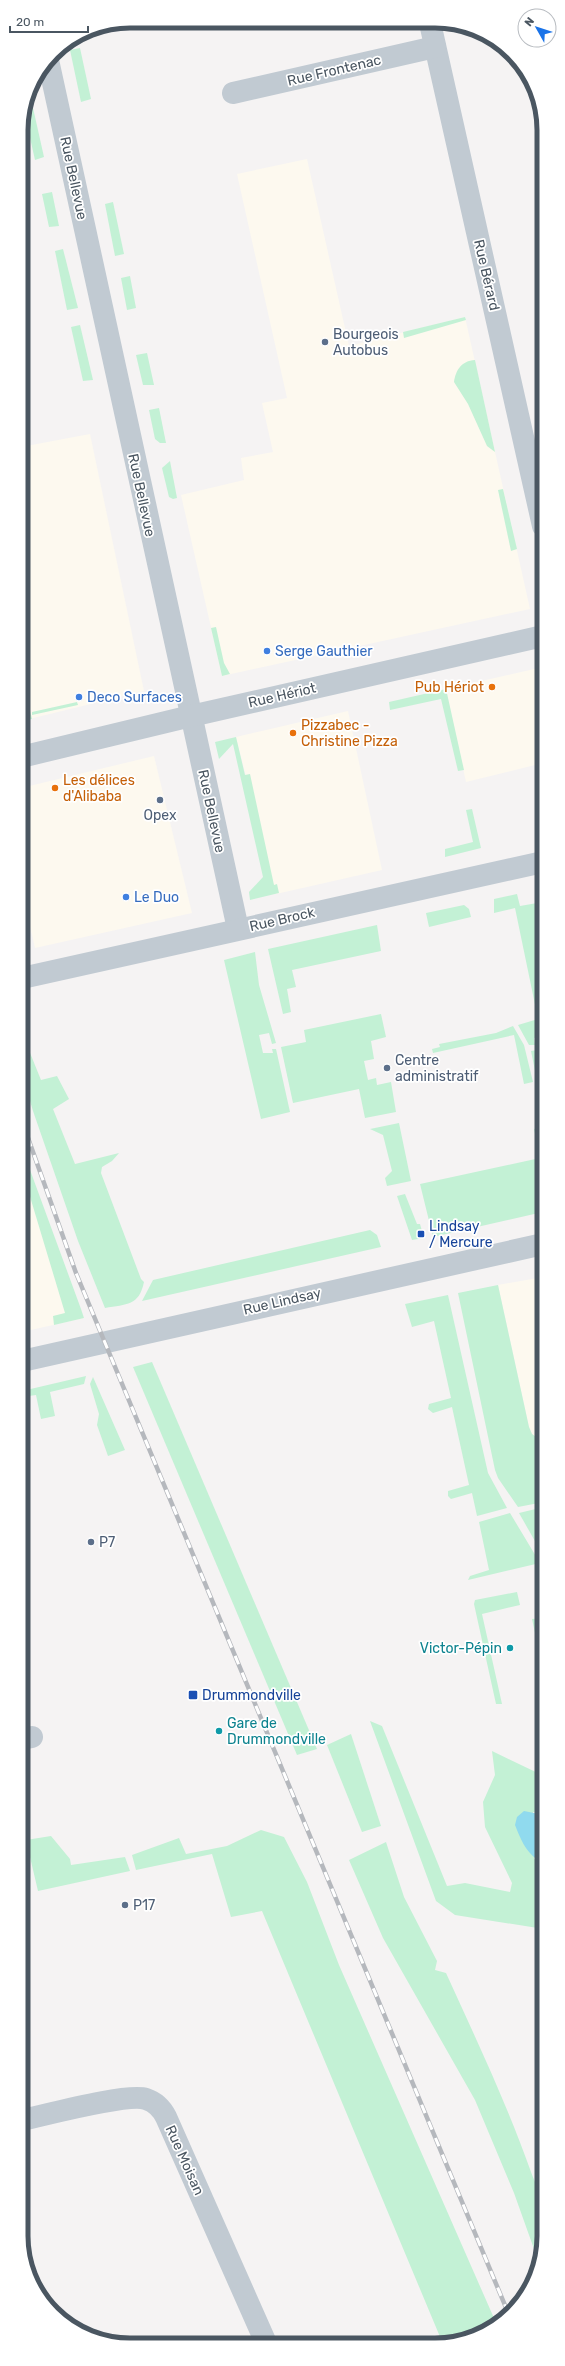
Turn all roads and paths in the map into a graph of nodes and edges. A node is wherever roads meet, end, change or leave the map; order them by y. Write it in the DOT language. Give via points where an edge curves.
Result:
graph roads {
  1 [pos="431,28"];
  2 [pos="435,47"];
  3 [pos="50,67"];
  4 [pos="233,93"];
  5 [pos="537,499"];
  6 [pos="537,637"];
  7 [pos="191,716"];
  8 [pos="28,755"];
  9 [pos="537,863"];
  10 [pos="238,929"];
  11 [pos="28,977"];
  12 [pos="537,1245"];
  13 [pos="28,1360"];
  14 [pos="28,2119"];
  15 [pos="264,2338"];
  1 -- 2 [label="street, Rue Bérard"];
  2 -- 4 [label="street, Rue Frontenac"];
  2 -- 5 [label="street, Rue Bérard"];
  3 -- 7 [label="street, Rue Bellevue"];
  6 -- 7 [label="street, Rue Hériot"];
  7 -- 8 [label="street, Rue Hériot"];
  7 -- 10 [label="street, Rue Bellevue"];
  9 -- 10 [label="street, Rue Brock"];
  10 -- 11 [label="street, Rue Brock"];
  12 -- 13 [label="street, Rue Lindsay"];
  14 -- 15 [label="street, Rue Moisan" via="127,2098 145,2099 158,2105 166,2117"];
}
